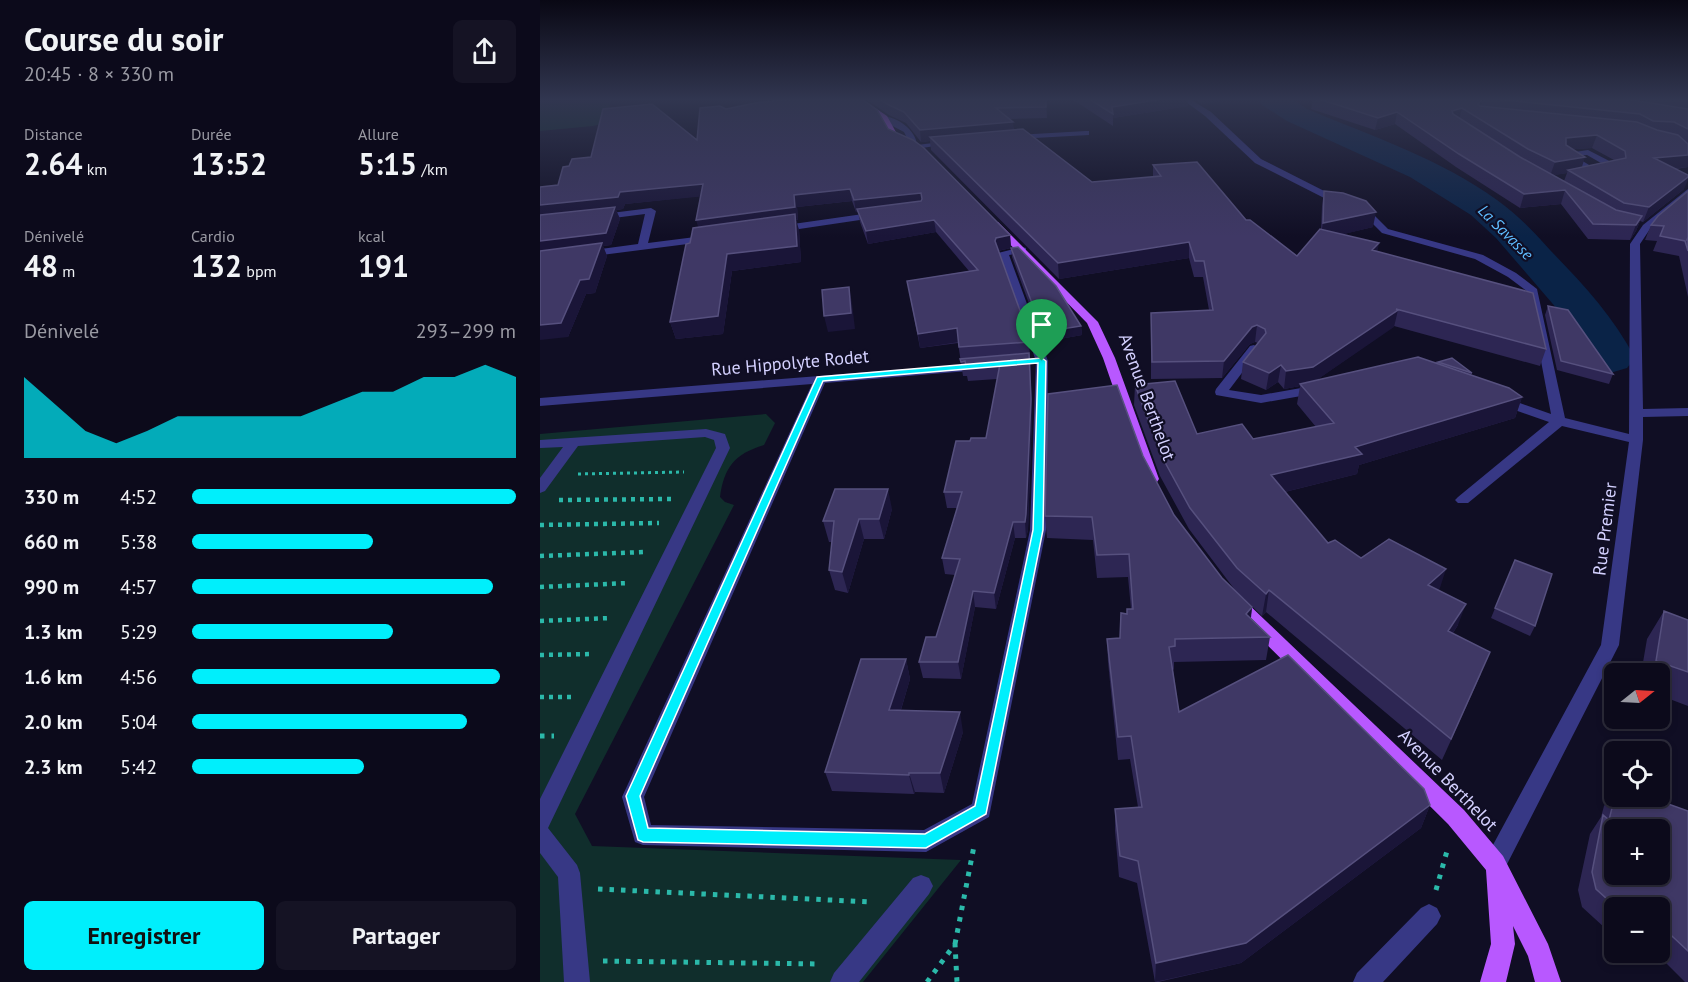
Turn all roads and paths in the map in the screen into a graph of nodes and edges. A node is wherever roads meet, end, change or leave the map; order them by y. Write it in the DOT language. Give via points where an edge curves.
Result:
graph roads {
  1 [pos="916,145"];
  2 [pos="1241,145"];
  3 [pos="930,156"];
  4 [pos="1593,171"];
  5 [pos="1582,174"];
  6 [pos="1688,192"];
  7 [pos="884,214"];
  8 [pos="986,214"];
  9 [pos="584,218"];
  10 [pos="769,230"];
  11 [pos="723,236"];
  12 [pos="642,248"];
  13 [pos="1022,250"];
  14 [pos="574,256"];
  15 [pos="1256,348"];
  16 [pos="995,365"];
  17 [pos="820,379"];
  18 [pos="1330,385"];
  19 [pos="1484,395"];
  20 [pos="540,402"];
  21 [pos="1688,412"];
  22 [pos="1636,413"];
  23 [pos="1559,421"];
  24 [pos="1636,440"];
  25 [pos="574,442"];
  26 [pos="540,444"];
  27 [pos="712,472"];
  28 [pos="550,474"];
  29 [pos="540,488"];
  30 [pos="1161,496"];
  31 [pos="698,499"];
  32 [pos="551,500"];
  33 [pos="1463,500"];
  34 [pos="686,523"];
  35 [pos="540,525"];
  36 [pos="672,551"];
  37 [pos="540,556"];
  38 [pos="657,582"];
  39 [pos="540,586"];
  40 [pos="1227,595"];
  41 [pos="640,617"];
  42 [pos="540,621"];
  43 [pos="623,653"];
  44 [pos="540,655"];
  45 [pos="981,810"];
  46 [pos="1456,817"];
  47 [pos="541,834"];
  48 [pos="1495,864"];
  49 [pos="570,887"];
  50 [pos="914,895"];
  51 [pos="1429,916"];
  52 [pos="955,944"];
  53 [pos="576,971"];
  54 [pos="850,974"];
  55 [pos="927,982"];
  56 [pos="957,982"];
  57 [pos="1366,982"];
  58 [pos="1493,982"];
  59 [pos="1548,982"];
  1 -- 3 [label="main road"];
  2 -- 23 [label="street" via="1258,161 1367,213 1385,231 1479,257 1533,291"];
  4 -- 4 [label="street" via="1616,168 1588,152 1566,154"];
  4 -- 5 [label="street"];
  6 -- 22 [label="street, Rue Premier" via="1641,226 1635,244"];
  7 -- 10 [label="street"];
  8 -- 13 [label="main road, Avenue Berthelot"];
  9 -- 12 [label="street" via="651,211"];
  11 -- 12 [label="street"];
  12 -- 14 [label="street"];
  13 -- 30 [label="main road, Avenue Berthelot" via="1092,322"];
  13 -- 45 [label="street" via="1003,253 1036,361 1038,530"];
  15 -- 18 [label="street" via="1221,392 1261,399"];
  16 -- 17 [label="street, Rue Hippolyte Rodet"];
  17 -- 20 [label="street, Rue Hippolyte Rodet"];
  17 -- 45 [label="street" via="633,796 643,835 926,841"];
  19 -- 23 [label="street"];
  21 -- 22 [label="street"];
  22 -- 24 [label="street, Rue Premier"];
  23 -- 24 [label="street"];
  23 -- 33 [label="street"];
  24 -- 48 [label="street, Rue Premier" via="1610,645"];
  25 -- 26 [label="street"];
  25 -- 27 [label="street" via="706,433 720,437 723,448"];
  25 -- 28 [label="street"];
  27 -- 28 [label="path"];
  27 -- 31 [label="street"];
  28 -- 29 [label="street"];
  31 -- 32 [label="path"];
  31 -- 34 [label="street"];
  34 -- 35 [label="path"];
  34 -- 36 [label="street"];
  36 -- 37 [label="path"];
  36 -- 38 [label="street"];
  38 -- 39 [label="path"];
  38 -- 41 [label="street"];
  40 -- 46 [label="main road, Avenue Berthelot"];
  41 -- 42 [label="path"];
  41 -- 43 [label="street"];
  43 -- 44 [label="path"];
  43 -- 47 [label="street"];
  45 -- 52 [label="path"];
  46 -- 48 [label="main road, Avenue Berthelot"];
  46 -- 51 [label="path"];
  47 -- 49 [label="street" via="569,873"];
  48 -- 58 [label="main road" via="1503,944"];
  48 -- 59 [label="main road, Avenue Berthelot" via="1539,953"];
  49 -- 50 [label="path"];
  49 -- 53 [label="street"];
  50 -- 54 [label="street"];
  51 -- 57 [label="street"];
  52 -- 55 [label="path"];
  52 -- 56 [label="path"];
  53 -- 54 [label="path"];
}
